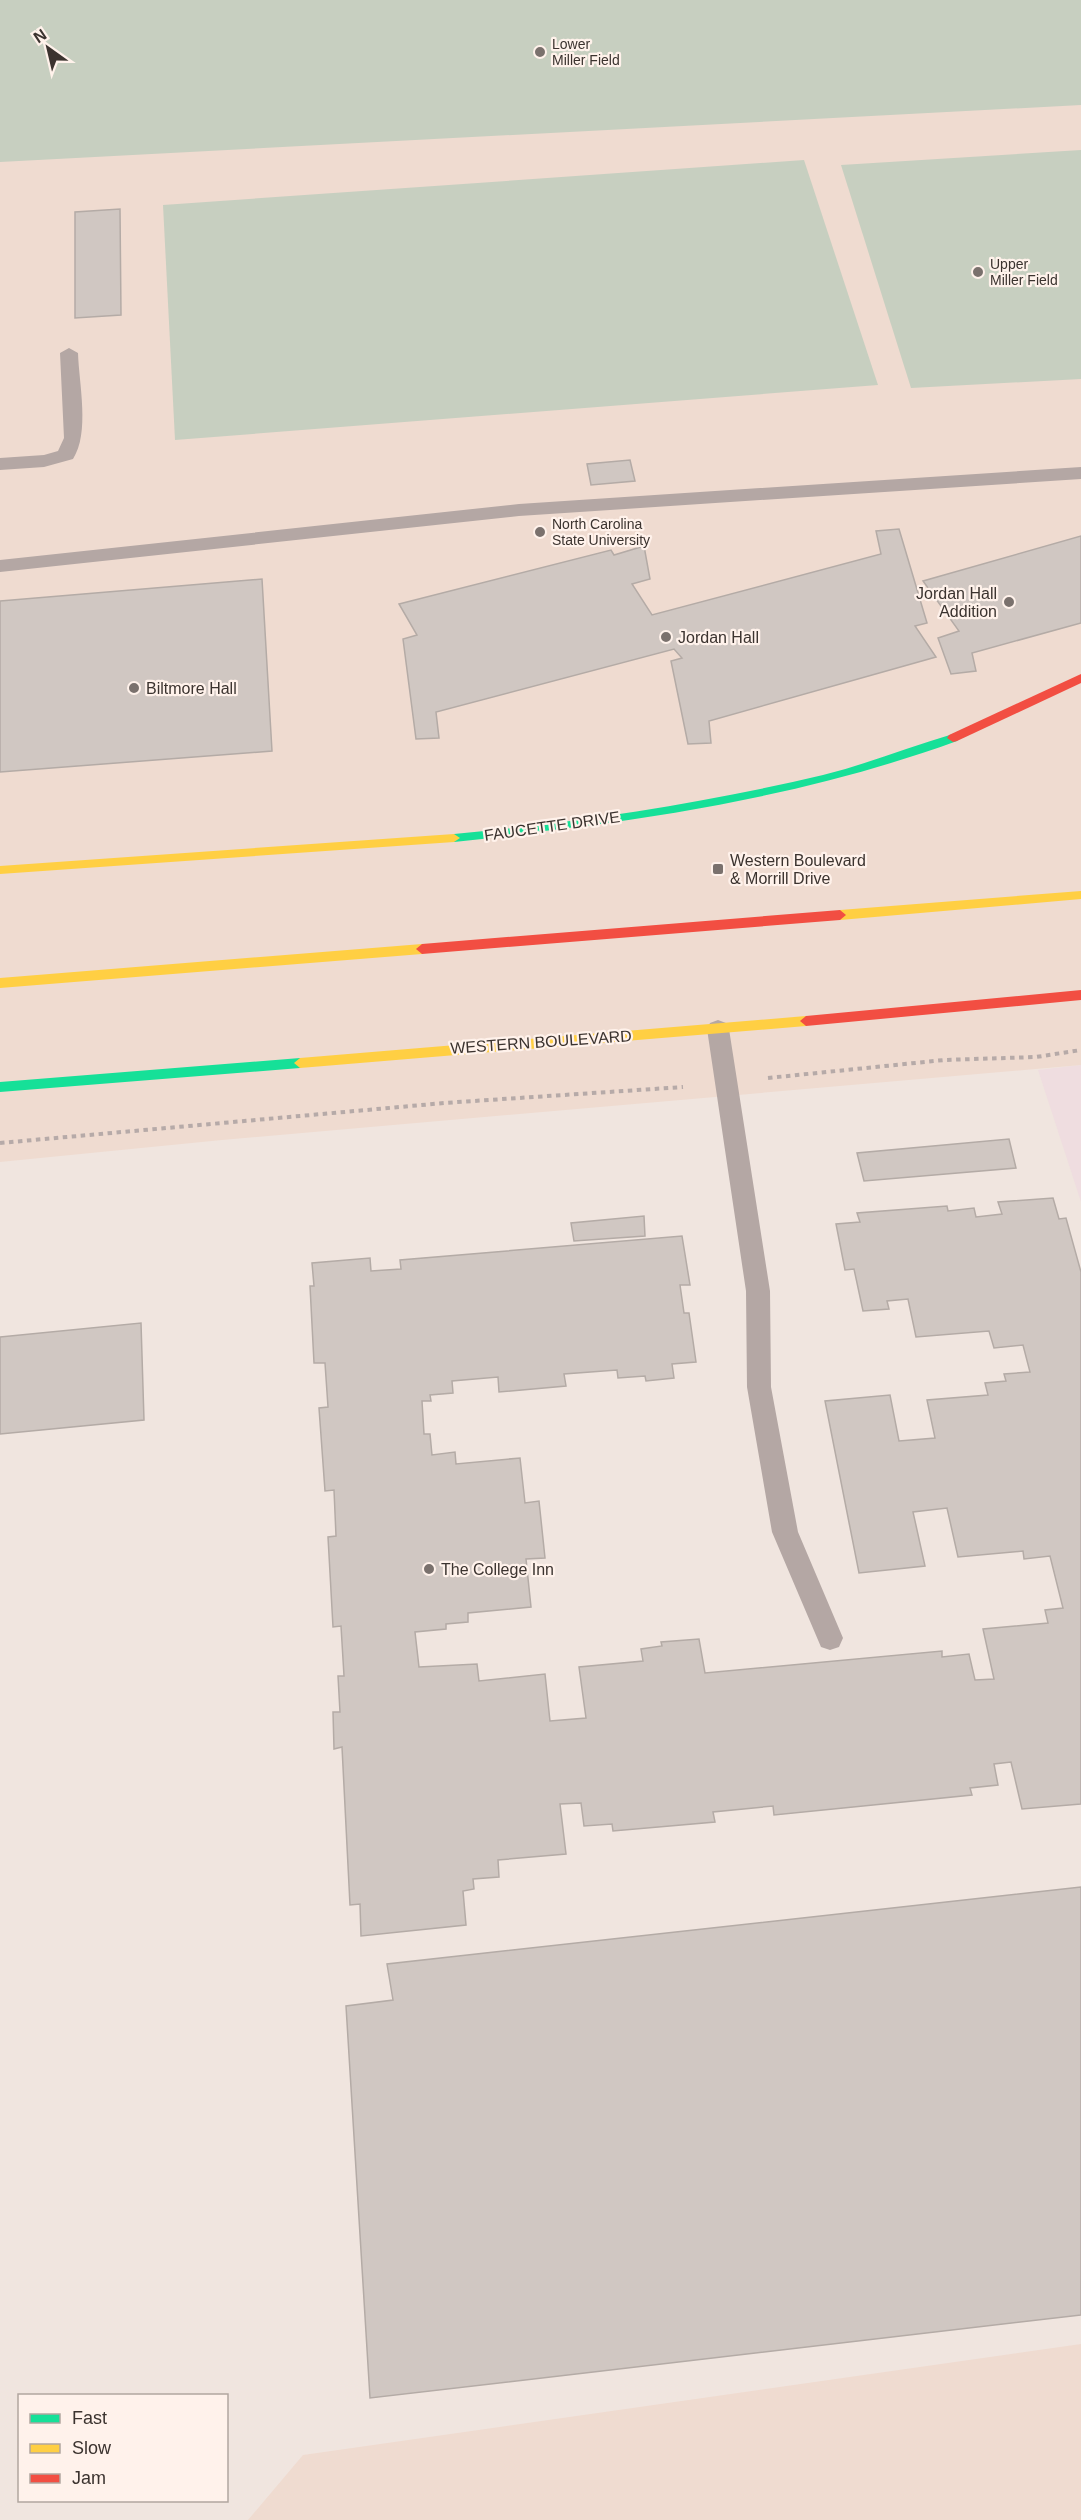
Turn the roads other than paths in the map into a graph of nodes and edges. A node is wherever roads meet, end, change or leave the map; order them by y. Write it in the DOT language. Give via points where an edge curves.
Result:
graph roads {
  1 [pos="69,353"];
  2 [pos="0,464"];
  3 [pos="1081,473"];
  4 [pos="0,566"];
  5 [pos="1081,678"];
  6 [pos="0,870"];
  7 [pos="1081,895"];
  8 [pos="0,983"];
  9 [pos="1081,995"];
  10 [pos="717,1029"];
  11 [pos="0,1087"];
  12 [pos="830,1638"];
  1 -- 2 [label="lane" via="73,438 66,455"];
  3 -- 4 [label="lane" via="519,510"];
  5 -- 6 [label="main road, FAUCETTE DRIVE" via="980,728 918,752 774,792 476,836"];
  7 -- 8 [label="main road"];
  9 -- 10 [label="main road, WESTERN BOULEVARD"];
  10 -- 11 [label="main road, WESTERN BOULEVARD"];
  10 -- 12 [label="lane" via="758,1290 759,1386 785,1532"];
}
